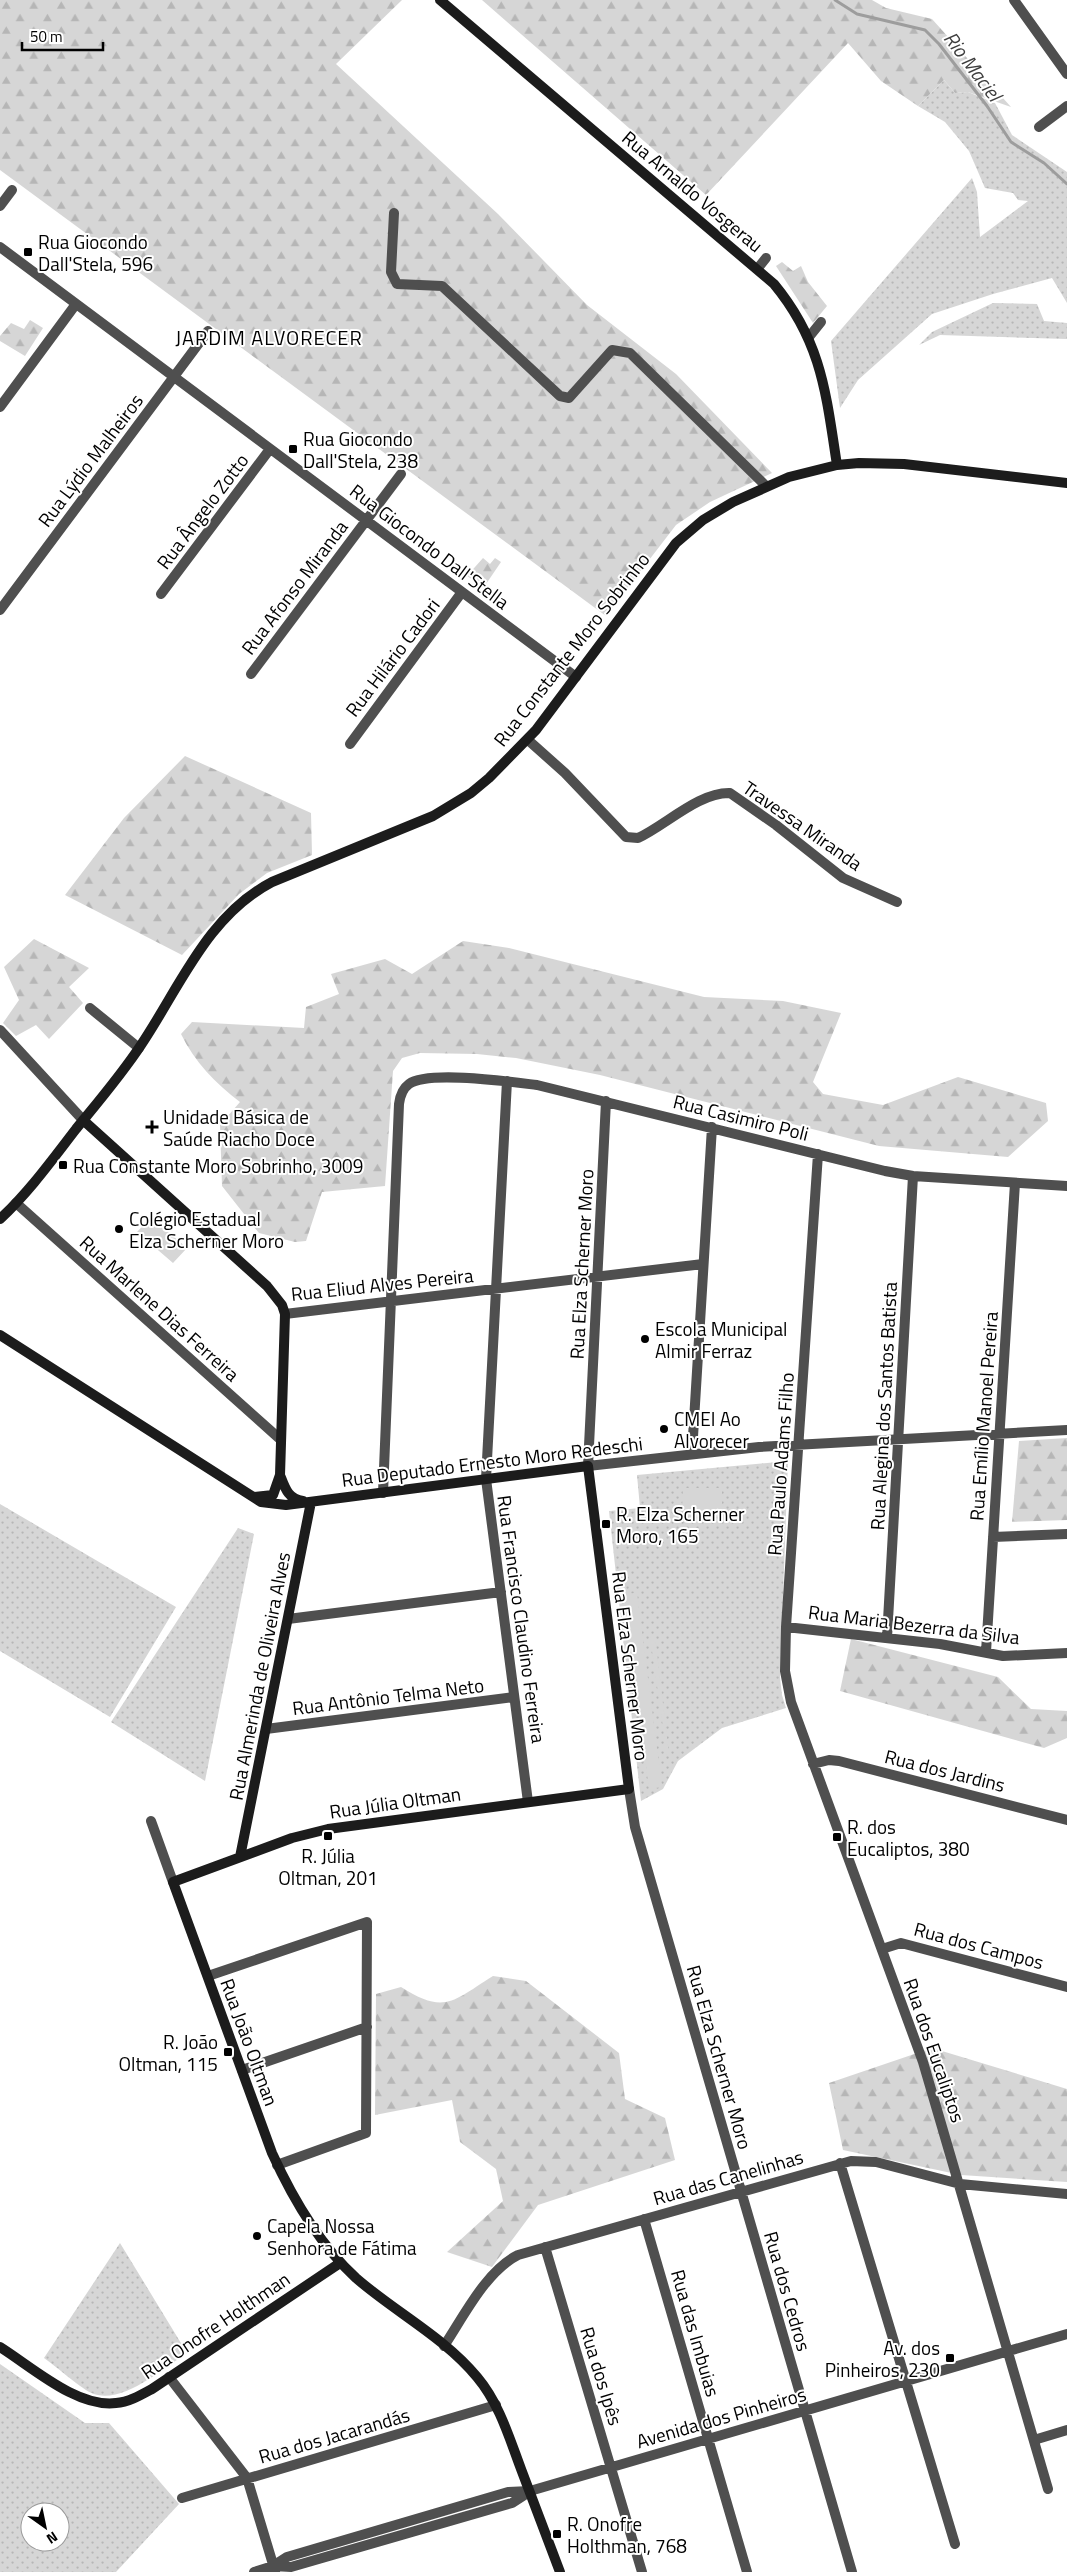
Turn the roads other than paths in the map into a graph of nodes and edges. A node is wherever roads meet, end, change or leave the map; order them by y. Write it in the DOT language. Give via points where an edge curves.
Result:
graph roads {
  1 [pos="440,0"];
  2 [pos="1014,0"];
  3 [pos="1067,74"];
  4 [pos="1067,106"];
  5 [pos="1039,127"];
  6 [pos="12,190"];
  7 [pos="0,206"];
  8 [pos="394,213"];
  9 [pos="0,246"];
  10 [pos="766,258"];
  11 [pos="758,268"];
  12 [pos="76,304"];
  13 [pos="821,322"];
  14 [pos="208,330"];
  15 [pos="809,336"];
  16 [pos="174,376"];
  17 [pos="0,407"];
  18 [pos="270,449"];
  19 [pos="837,465"];
  20 [pos="401,474"];
  21 [pos="1067,483"];
  22 [pos="766,486"];
  23 [pos="366,520"];
  24 [pos="462,592"];
  25 [pos="161,594"];
  26 [pos="0,610"];
  27 [pos="251,674"];
  28 [pos="576,677"];
  29 [pos="528,740"];
  30 [pos="350,744"];
  31 [pos="897,902"];
  32 [pos="90,1008"];
  33 [pos="0,1030"];
  34 [pos="140,1048"];
  35 [pos="508,1081"];
  36 [pos="606,1100"];
  37 [pos="83,1120"];
  38 [pos="712,1127"];
  39 [pos="818,1154"];
  40 [pos="913,1176"];
  41 [pos="1015,1183"];
  42 [pos="1067,1186"];
  43 [pos="16,1202"];
  44 [pos="0,1219"];
  45 [pos="703,1264"];
  46 [pos="598,1277"];
  47 [pos="496,1289"];
  48 [pos="391,1301"];
  49 [pos="285,1314"];
  50 [pos="0,1335"];
  51 [pos="1067,1430"];
  52 [pos="999,1433"];
  53 [pos="898,1439"];
  54 [pos="281,1440"];
  55 [pos="798,1445"];
  56 [pos="692,1453"];
  57 [pos="588,1466"];
  58 [pos="280,1475"];
  59 [pos="486,1480"];
  60 [pos="383,1492"];
  61 [pos="248,1496"];
  62 [pos="312,1502"];
  63 [pos="1067,1534"];
  64 [pos="993,1537"];
  65 [pos="501,1592"];
  66 [pos="288,1619"];
  67 [pos="786,1627"];
  68 [pos="887,1638"];
  69 [pos="986,1652"];
  70 [pos="1067,1653"];
  71 [pos="514,1697"];
  72 [pos="266,1729"];
  73 [pos="814,1764"];
  74 [pos="629,1790"];
  75 [pos="528,1802"];
  76 [pos="1067,1820"];
  77 [pos="151,1821"];
  78 [pos="240,1857"];
  79 [pos="174,1882"];
  80 [pos="882,1949"];
  81 [pos="208,1976"];
  82 [pos="1067,1987"];
  83 [pos="367,2027"];
  84 [pos="242,2070"];
  85 [pos="840,2163"];
  86 [pos="277,2164"];
  87 [pos="960,2184"];
  88 [pos="741,2192"];
  89 [pos="1067,2195"];
  90 [pos="644,2219"];
  91 [pos="545,2248"];
  92 [pos="340,2263"];
  93 [pos="1067,2334"];
  94 [pos="0,2346"];
  95 [pos="444,2346"];
  96 [pos="1008,2352"];
  97 [pos="169,2377"];
  98 [pos="906,2381"];
  99 [pos="496,2406"];
  100 [pos="805,2411"];
  101 [pos="1067,2430"];
  102 [pos="708,2439"];
  103 [pos="1034,2440"];
  104 [pos="611,2468"];
  105 [pos="247,2478"];
  106 [pos="1048,2489"];
  107 [pos="530,2491"];
  108 [pos="182,2498"];
  109 [pos="955,2544"];
  110 [pos="274,2569"];
  111 [pos="254,2572"];
  112 [pos="560,2572"];
  113 [pos="642,2572"];
  114 [pos="747,2572"];
  115 [pos="852,2572"];
  1 -- 11 [label="street, Rua Arnaldo Vosgerau"];
  2 -- 3 [label="street"];
  4 -- 5 [label="street"];
  6 -- 7 [label="street"];
  8 -- 22 [label="street" via="391,272 397,284 442,286 560,396 569,398 612,350 630,353"];
  9 -- 12 [label="street, Rua Giocondo Dall'Stella"];
  10 -- 11 [label="street"];
  11 -- 15 [label="street, Rua Arnaldo Vosgerau" via="788,300"];
  12 -- 16 [label="street, Rua Giocondo Dall'Stella"];
  12 -- 17 [label="street"];
  13 -- 15 [label="street"];
  14 -- 16 [label="street, Rua Lýdio Malheiros"];
  15 -- 19 [label="street, Rua Arnaldo Vosgerau" via="825,390"];
  16 -- 18 [label="street, Rua Giocondo Dall'Stella"];
  16 -- 26 [label="street, Rua Lýdio Malheiros"];
  18 -- 23 [label="street, Rua Giocondo Dall'Stella"];
  18 -- 25 [label="street, Rua Ângelo Zotto"];
  19 -- 21 [label="street, Rua Constante Moro Sobrinho" via="897,464"];
  19 -- 22 [label="street, Rua Constante Moro Sobrinho"];
  20 -- 23 [label="street, Rua Afonso Miranda"];
  22 -- 28 [label="street, Rua Constante Moro Sobrinho" via="718,510 676,543"];
  23 -- 24 [label="street, Rua Giocondo Dall'Stella"];
  23 -- 27 [label="street, Rua Afonso Miranda"];
  24 -- 28 [label="street, Rua Giocondo Dall'Stella"];
  24 -- 30 [label="street, Rua Hilário Cadori"];
  28 -- 29 [label="street, Rua Constante Moro Sobrinho"];
  29 -- 31 [label="street, Travessa Miranda" via="626,837 638,838 702,800 730,793 843,878"];
  29 -- 34 [label="street, Rua Constante Moro Sobrinho" via="489,778 454,804 406,828 283,877 248,896 211,933"];
  32 -- 34 [label="street"];
  33 -- 37 [label="street, Rua Eliud Alves Pereira"];
  34 -- 37 [label="street, Rua Constante Moro Sobrinho"];
  35 -- 36 [label="street, Rua Casimiro Poli"];
  35 -- 47 [label="street, Rua Francisco Claudino Ferreira"];
  35 -- 48 [label="street, Rua Casimiro Poli" via="420,1079 409,1084 400,1096"];
  36 -- 38 [label="street, Rua Casimiro Poli"];
  36 -- 46 [label="street, Rua Elza Scherner Moro"];
  37 -- 43 [label="street, Rua Constante Moro Sobrinho"];
  37 -- 49 [label="street, Rua Eliud Alves Pereira" via="267,1286"];
  38 -- 39 [label="street, Rua Casimiro Poli"];
  38 -- 45 [label="street"];
  39 -- 40 [label="street, Rua Casimiro Poli"];
  39 -- 55 [label="street, Rua Paulo Adams Filho"];
  40 -- 41 [label="street, Rua Casimiro Poli"];
  40 -- 53 [label="street, Rua Alegina dos Santos Batista"];
  41 -- 42 [label="street, Rua Casimiro Poli"];
  41 -- 52 [label="street, Rua Emílio Manoel Pereira"];
  43 -- 44 [label="street, Rua Constante Moro Sobrinho"];
  43 -- 54 [label="street, Rua Marlene Dias Ferreira"];
  45 -- 46 [label="street, Rua Eliud Alves Pereira"];
  45 -- 56 [label="street"];
  46 -- 47 [label="street, Rua Eliud Alves Pereira"];
  46 -- 57 [label="street, Rua Elza Scherner Moro"];
  47 -- 48 [label="street, Rua Eliud Alves Pereira"];
  47 -- 59 [label="street, Rua Francisco Claudino Ferreira"];
  48 -- 49 [label="street, Rua Eliud Alves Pereira"];
  48 -- 60 [label="street"];
  49 -- 54 [label="street"];
  50 -- 61 [label="street, Rua Deputado Ernesto Moro Redeschi"];
  51 -- 52 [label="street, Rua Deputado Ernesto Moro Redeschi"];
  52 -- 53 [label="street, Rua Deputado Ernesto Moro Redeschi"];
  52 -- 64 [label="street, Rua Emílio Manoel Pereira"];
  53 -- 55 [label="street, Rua Deputado Ernesto Moro Redeschi"];
  53 -- 68 [label="street, Rua Alegina dos Santos Batista"];
  54 -- 58 [label="street"];
  55 -- 56 [label="street, Rua Deputado Ernesto Moro Redeschi"];
  55 -- 67 [label="street, Rua Paulo Adams Filho"];
  56 -- 57 [label="street, Rua Deputado Ernesto Moro Redeschi"];
  57 -- 59 [label="street, Rua Deputado Ernesto Moro Redeschi"];
  57 -- 74 [label="street, Rua Elza Scherner Moro"];
  58 -- 61 [label="street" via="273,1494 260,1498"];
  58 -- 62 [label="street" via="292,1497"];
  59 -- 60 [label="street, Rua Deputado Ernesto Moro Redeschi"];
  59 -- 65 [label="street, Rua Francisco Claudino Ferreira"];
  60 -- 62 [label="street, Rua Deputado Ernesto Moro Redeschi"];
  61 -- 62 [label="street, Rua Deputado Ernesto Moro Redeschi" via="274,1505"];
  62 -- 66 [label="street, Rua Almerinda de Oliveira Alves"];
  63 -- 64 [label="street"];
  64 -- 69 [label="street, Rua Emílio Manoel Pereira"];
  65 -- 66 [label="street"];
  65 -- 71 [label="street, Rua Francisco Claudino Ferreira"];
  66 -- 72 [label="street, Rua Almerinda de Oliveira Alves"];
  67 -- 68 [label="street, Rua Maria Bezerra da Silva"];
  67 -- 73 [label="street, Rua dos Eucaliptos" via="786,1682"];
  68 -- 69 [label="street, Rua Maria Bezerra da Silva"];
  69 -- 70 [label="street, Rua Maria Bezerra da Silva" via="1003,1656"];
  71 -- 72 [label="street, Rua Antônio Telma Neto"];
  71 -- 75 [label="street, Rua Francisco Claudino Ferreira"];
  72 -- 78 [label="street, Rua Almerinda de Oliveira Alves"];
  73 -- 76 [label="street, Rua dos Jardins" via="839,1761"];
  73 -- 80 [label="street, Rua dos Eucaliptos"];
  74 -- 75 [label="street, Rua Júlia Oltman"];
  74 -- 88 [label="street, Rua Elza Scherner Moro" via="636,1827"];
  75 -- 78 [label="street, Rua Júlia Oltman" via="338,1827 292,1838"];
  77 -- 79 [label="street, Rua João Oltman"];
  78 -- 79 [label="street, Rua Júlia Oltman"];
  79 -- 81 [label="street, Rua João Oltman"];
  80 -- 82 [label="street, Rua dos Campos" via="900,1943"];
  80 -- 87 [label="street, Rua dos Eucaliptos" via="926,2070"];
  81 -- 83 [label="street" via="367,1922"];
  81 -- 84 [label="street, Rua João Oltman"];
  83 -- 84 [label="street"];
  83 -- 86 [label="street" via="366,2133"];
  84 -- 86 [label="street, Rua João Oltman"];
  85 -- 87 [label="street, Rua das Canelinhas" via="876,2162"];
  85 -- 88 [label="street, Rua das Canelinhas"];
  85 -- 98 [label="street"];
  86 -- 92 [label="street, Rua João Oltman"];
  87 -- 89 [label="street, Rua das Canelinhas"];
  87 -- 96 [label="street, Rua dos Eucaliptos"];
  88 -- 90 [label="street, Rua das Canelinhas"];
  88 -- 100 [label="street, Rua dos Cedros"];
  90 -- 91 [label="street, Rua das Canelinhas"];
  90 -- 102 [label="street, Rua das Imbuias"];
  91 -- 95 [label="street, Rua das Canelinhas" via="518,2255 498,2268"];
  91 -- 104 [label="street, Rua dos Ipês"];
  92 -- 95 [label="street"];
  92 -- 97 [label="street, Rua Onofre Holthman"];
  93 -- 96 [label="street, Avenida dos Pinheiros"];
  94 -- 97 [label="street, Rua Onofre Holthman" via="71,2393 92,2402 110,2404 127,2401"];
  95 -- 99 [label="street" via="477,2377"];
  96 -- 98 [label="street, Avenida dos Pinheiros"];
  96 -- 103 [label="street, Rua dos Eucaliptos"];
  97 -- 105 [label="street"];
  98 -- 100 [label="street, Avenida dos Pinheiros"];
  98 -- 109 [label="street"];
  99 -- 105 [label="street, Rua dos Jacarandás"];
  99 -- 107 [label="street"];
  100 -- 102 [label="street, Avenida dos Pinheiros"];
  100 -- 115 [label="street, Rua dos Cedros"];
  101 -- 103 [label="street"];
  102 -- 104 [label="street, Avenida dos Pinheiros"];
  102 -- 114 [label="street, Rua das Imbuias"];
  103 -- 106 [label="street, Rua dos Eucaliptos"];
  104 -- 107 [label="street, Avenida dos Pinheiros"];
  104 -- 113 [label="street, Rua dos Ipês"];
  105 -- 108 [label="street, Rua dos Jacarandás"];
  105 -- 110 [label="street"];
  107 -- 110 [label="street, Avenida dos Pinheiros" via="512,2503 291,2567"];
  107 -- 112 [label="street"];
  110 -- 111 [label="street, Avenida dos Pinheiros"];
}
